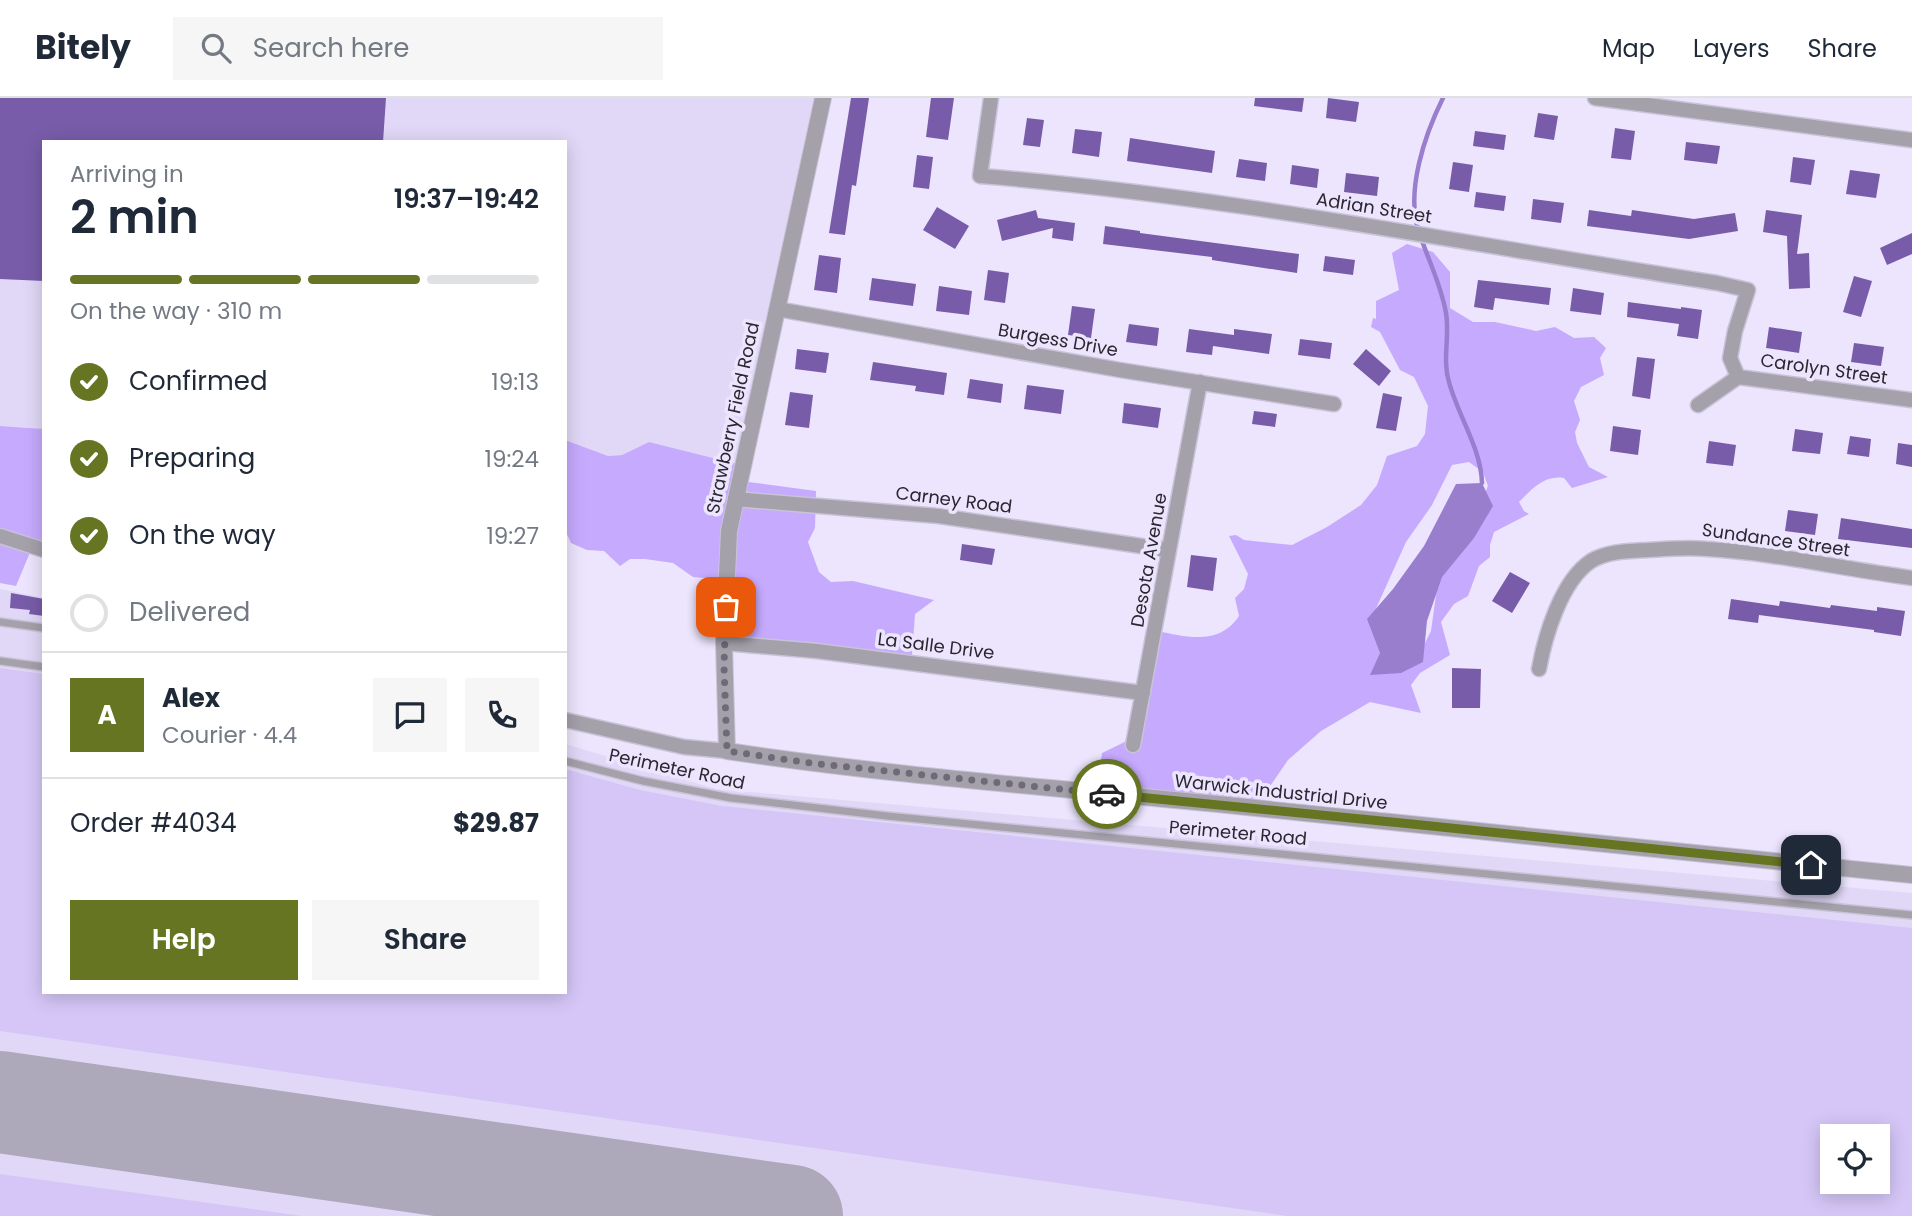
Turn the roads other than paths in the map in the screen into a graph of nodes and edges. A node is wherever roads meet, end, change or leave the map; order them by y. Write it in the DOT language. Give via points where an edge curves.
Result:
graph roads {
  1 [pos="823,98"];
  2 [pos="990,98"];
  3 [pos="1595,98"];
  4 [pos="1912,140"];
  5 [pos="776,309"];
  6 [pos="1738,377"];
  7 [pos="1200,382"];
  8 [pos="1912,400"];
  9 [pos="1334,404"];
  10 [pos="1698,405"];
  11 [pos="735,499"];
  12 [pos="0,536"];
  13 [pos="42,549"];
  14 [pos="1168,550"];
  15 [pos="1912,578"];
  16 [pos="0,622"];
  17 [pos="42,628"];
  18 [pos="724,643"];
  19 [pos="0,661"];
  20 [pos="42,667"];
  21 [pos="1539,669"];
  22 [pos="1143,693"];
  23 [pos="567,720"];
  24 [pos="1133,745"];
  25 [pos="727,751"];
  26 [pos="567,762"];
  27 [pos="1912,875"];
  28 [pos="1912,915"];
  1 -- 5 [label="street, Strawberry Field Road"];
  2 -- 6 [label="street, Adrian Street" via="980,176 1064,183 1419,233 1748,290 1730,358"];
  3 -- 4 [label="street"];
  5 -- 7 [label="street, Burgess Drive"];
  5 -- 11 [label="street, Strawberry Field Road"];
  6 -- 8 [label="street, Carolyn Street"];
  6 -- 10 [label="street, Carolyn Street"];
  7 -- 9 [label="street, Burgess Drive"];
  7 -- 14 [label="street, Desota Avenue"];
  11 -- 14 [label="street, Carney Road" via="939,516"];
  11 -- 18 [label="street, Strawberry Field Road" via="726,556"];
  12 -- 13 [label="street"];
  14 -- 22 [label="street, Desota Avenue"];
  15 -- 21 [label="street, Sundance Street" via="1705,548 1606,555 1580,572 1559,604 1549,624"];
  16 -- 17 [label="lane"];
  18 -- 22 [label="street, La Salle Drive"];
  18 -- 25 [label="street, Strawberry Field Road"];
  19 -- 20 [label="lane"];
  22 -- 24 [label="street, Desota Avenue"];
  23 -- 25 [label="street, Warwick Industrial Drive" via="684,747"];
  25 -- 27 [label="street, Warwick Industrial Drive" via="994,783"];
  26 -- 28 [label="lane, Perimeter Road" via="731,798"];
}
